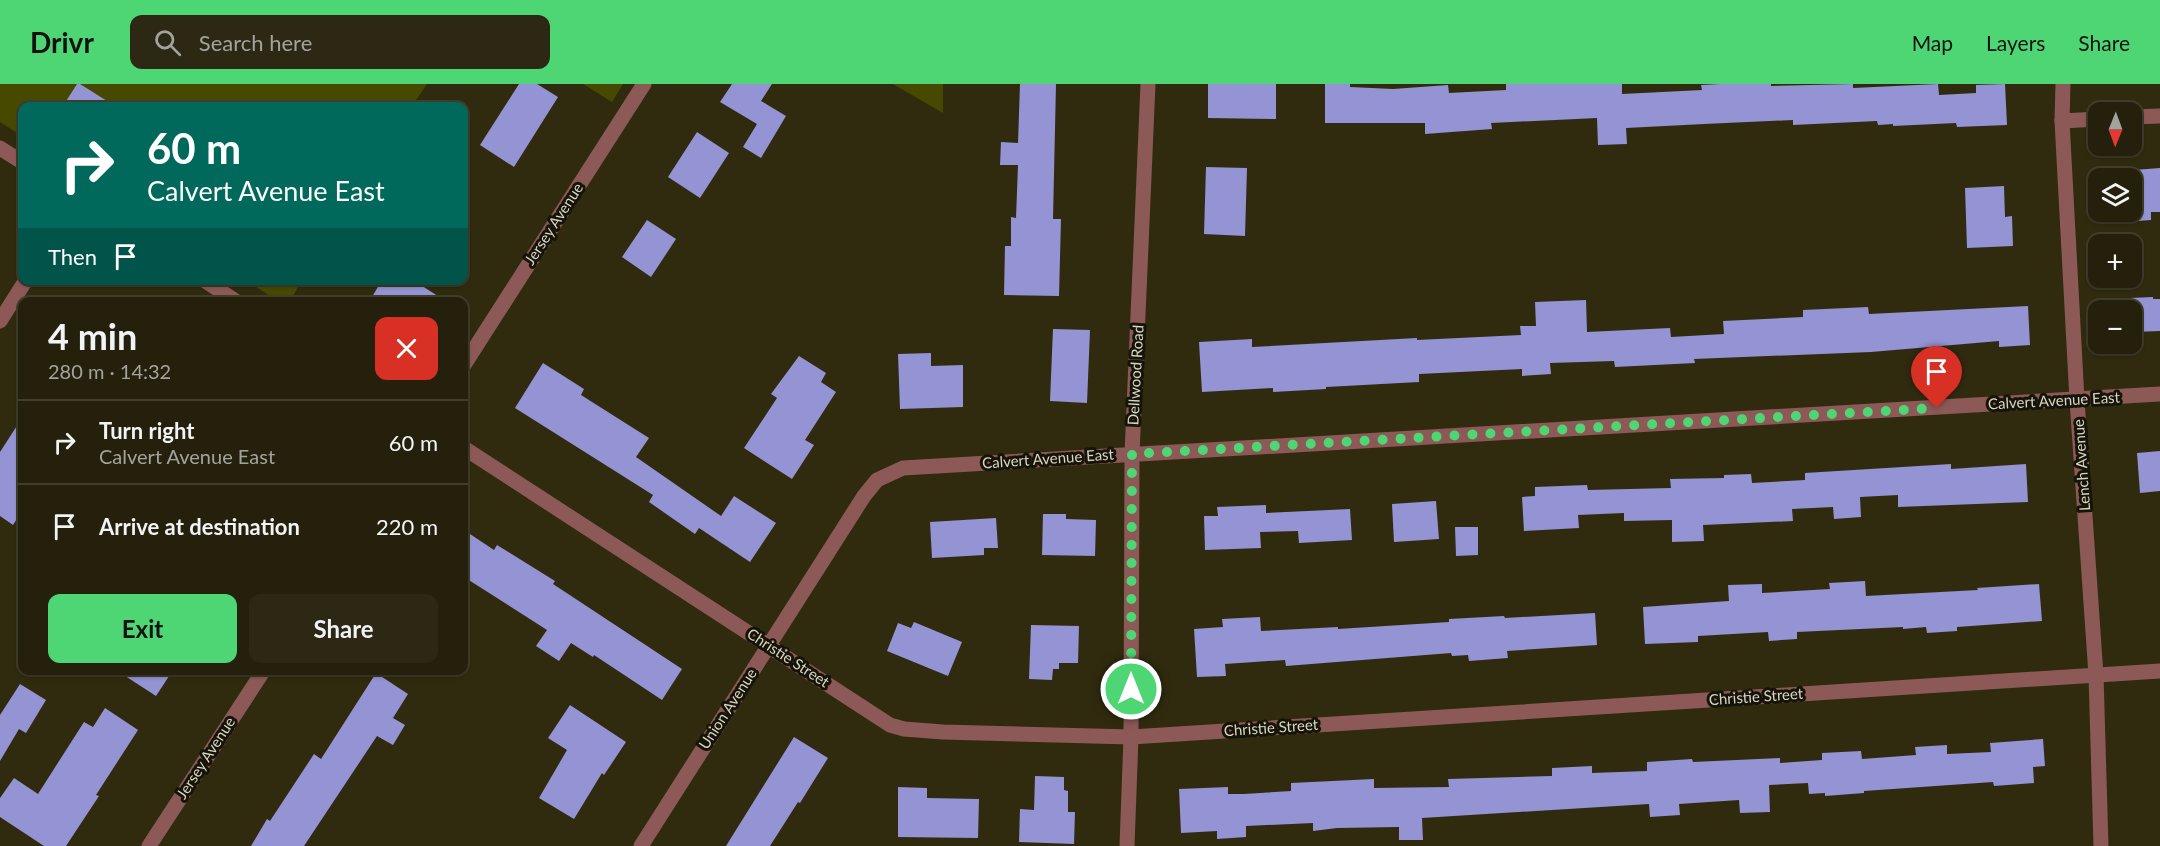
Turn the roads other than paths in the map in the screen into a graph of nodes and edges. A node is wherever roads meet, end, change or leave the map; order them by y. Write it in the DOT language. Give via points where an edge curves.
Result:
graph roads {
  1 [pos="644,84"];
  2 [pos="1148,84"];
  3 [pos="2063,84"];
  4 [pos="2160,116"];
  5 [pos="2142,117"];
  6 [pos="2088,120"];
  7 [pos="2062,121"];
  8 [pos="0,148"];
  9 [pos="18,159"];
  10 [pos="23,285"];
  11 [pos="212,285"];
  12 [pos="230,297"];
  13 [pos="0,321"];
  14 [pos="468,359"];
  15 [pos="2160,394"];
  16 [pos="2077,400"];
  17 [pos="468,451"];
  18 [pos="1132,454"];
  19 [pos="854,512"];
  20 [pos="769,645"];
  21 [pos="2160,671"];
  22 [pos="261,675"];
  23 [pos="2096,675"];
  24 [pos="1131,737"];
  25 [pos="149,846"];
  26 [pos="641,846"];
  27 [pos="1127,846"];
  28 [pos="2101,846"];
  1 -- 14 [label="street, Jersey Avenue"];
  2 -- 18 [label="street, Dellwood Road"];
  3 -- 7 [label="street, Lench Avenue"];
  4 -- 5 [label="street"];
  6 -- 7 [label="street"];
  7 -- 16 [label="street, Lench Avenue"];
  8 -- 9 [label="street"];
  10 -- 13 [label="street"];
  11 -- 12 [label="street"];
  15 -- 16 [label="street, Calvert Avenue East"];
  16 -- 18 [label="street, Calvert Avenue East"];
  16 -- 23 [label="street, Lench Avenue"];
  17 -- 20 [label="street, Christie Street"];
  18 -- 19 [label="street, Calvert Avenue East" via="903,468 877,480"];
  18 -- 24 [label="street, Dellwood Road"];
  19 -- 20 [label="street, Union Avenue"];
  20 -- 24 [label="street, Christie Street" via="890,725 904,729"];
  20 -- 26 [label="street, Union Avenue"];
  21 -- 23 [label="street, Christie Street"];
  22 -- 25 [label="street, Jersey Avenue"];
  23 -- 24 [label="street, Christie Street"];
  23 -- 28 [label="street, Lench Avenue"];
  24 -- 27 [label="street, Dellwood Road"];
}
